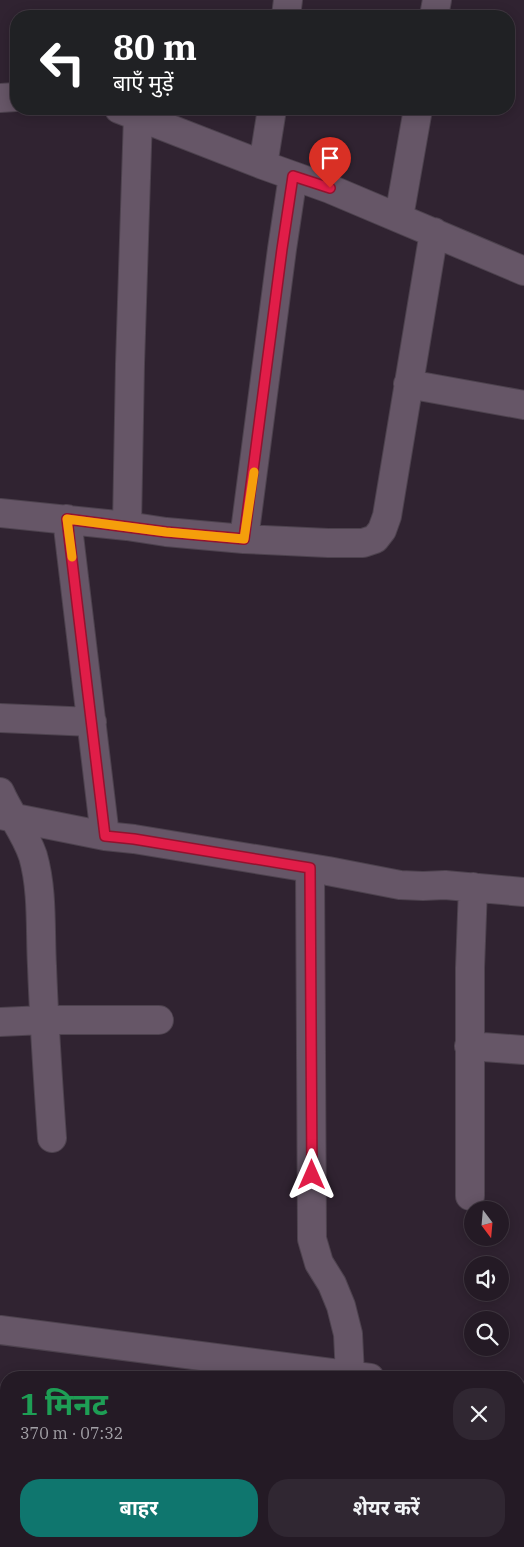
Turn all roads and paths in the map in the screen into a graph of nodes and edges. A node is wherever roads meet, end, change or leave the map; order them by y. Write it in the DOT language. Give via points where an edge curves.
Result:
graph roads {
  1 [pos="129,115"];
  2 [pos="137,115"];
  3 [pos="271,115"];
  4 [pos="417,115"];
  5 [pos="263,165"];
  6 [pos="293,176"];
  7 [pos="399,217"];
  8 [pos="434,232"];
  9 [pos="524,271"];
  10 [pos="408,384"];
  11 [pos="524,405"];
  12 [pos="0,513"];
  13 [pos="67,519"];
  14 [pos="127,526"];
  15 [pos="244,539"];
  16 [pos="0,718"];
  17 [pos="92,722"];
  18 [pos="0,792"];
  19 [pos="6,816"];
  20 [pos="105,836"];
  21 [pos="310,868"];
  22 [pos="473,887"];
  23 [pos="524,892"];
  24 [pos="44,1020"];
  25 [pos="159,1020"];
  26 [pos="0,1022"];
  27 [pos="469,1046"];
  28 [pos="524,1050"];
  29 [pos="52,1138"];
  30 [pos="470,1196"];
  31 [pos="0,1330"];
  32 [pos="321,1371"];
  33 [pos="359,1371"];
  1 -- 14 [label="street"];
  2 -- 5 [label="street"];
  3 -- 5 [label="street"];
  4 -- 7 [label="street"];
  5 -- 6 [label="street"];
  6 -- 7 [label="street"];
  6 -- 15 [label="street"];
  7 -- 8 [label="street"];
  8 -- 9 [label="street"];
  8 -- 10 [label="street"];
  10 -- 11 [label="street"];
  10 -- 15 [label="street" via="387,516 375,539 363,543"];
  12 -- 13 [label="street"];
  13 -- 14 [label="street"];
  13 -- 17 [label="street"];
  14 -- 15 [label="street"];
  16 -- 17 [label="street"];
  17 -- 20 [label="street"];
  18 -- 19 [label="street"];
  19 -- 20 [label="street"];
  19 -- 24 [label="street" via="24,832 33,858 38,887"];
  20 -- 21 [label="street"];
  21 -- 22 [label="street" via="400,885"];
  21 -- 33 [label="street" via="312,1239 319,1263 342,1306"];
  22 -- 23 [label="street"];
  22 -- 27 [label="street"];
  24 -- 25 [label="street"];
  24 -- 26 [label="street"];
  24 -- 29 [label="street"];
  27 -- 28 [label="street"];
  27 -- 30 [label="street"];
  31 -- 32 [label="street"];
}
